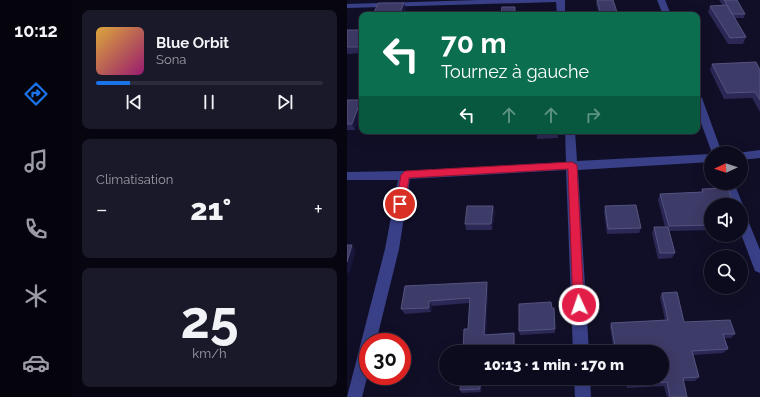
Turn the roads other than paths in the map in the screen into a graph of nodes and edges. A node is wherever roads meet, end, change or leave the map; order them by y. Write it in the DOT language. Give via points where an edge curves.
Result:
graph roads {
  1 [pos="561,0"];
  2 [pos="661,0"];
  3 [pos="459,2"];
  4 [pos="353,4"];
  5 [pos="561,12"];
  6 [pos="666,12"];
  7 [pos="347,17"];
  8 [pos="700,106"];
  9 [pos="570,134"];
  10 [pos="714,146"];
  11 [pos="760,154"];
  12 [pos="748,155"];
  13 [pos="704,158"];
  14 [pos="572,165"];
  15 [pos="405,175"];
  16 [pos="347,176"];
  17 [pos="748,235"];
  18 [pos="760,267"];
  19 [pos="370,333"];
  20 [pos="581,345"];
  21 [pos="359,377"];
  22 [pos="582,385"];
  23 [pos="354,397"];
  24 [pos="583,397"];
  1 -- 3 [label="street"];
  1 -- 5 [label="street"];
  2 -- 6 [label="street"];
  3 -- 4 [label="street"];
  4 -- 7 [label="street"];
  8 -- 10 [label="street"];
  9 -- 14 [label="street"];
  11 -- 12 [label="street"];
  13 -- 14 [label="street"];
  14 -- 15 [label="street"];
  14 -- 20 [label="street"];
  15 -- 16 [label="street"];
  15 -- 19 [label="street" via="393,249"];
  17 -- 18 [label="street"];
  21 -- 23 [label="street"];
  22 -- 24 [label="street"];
}
